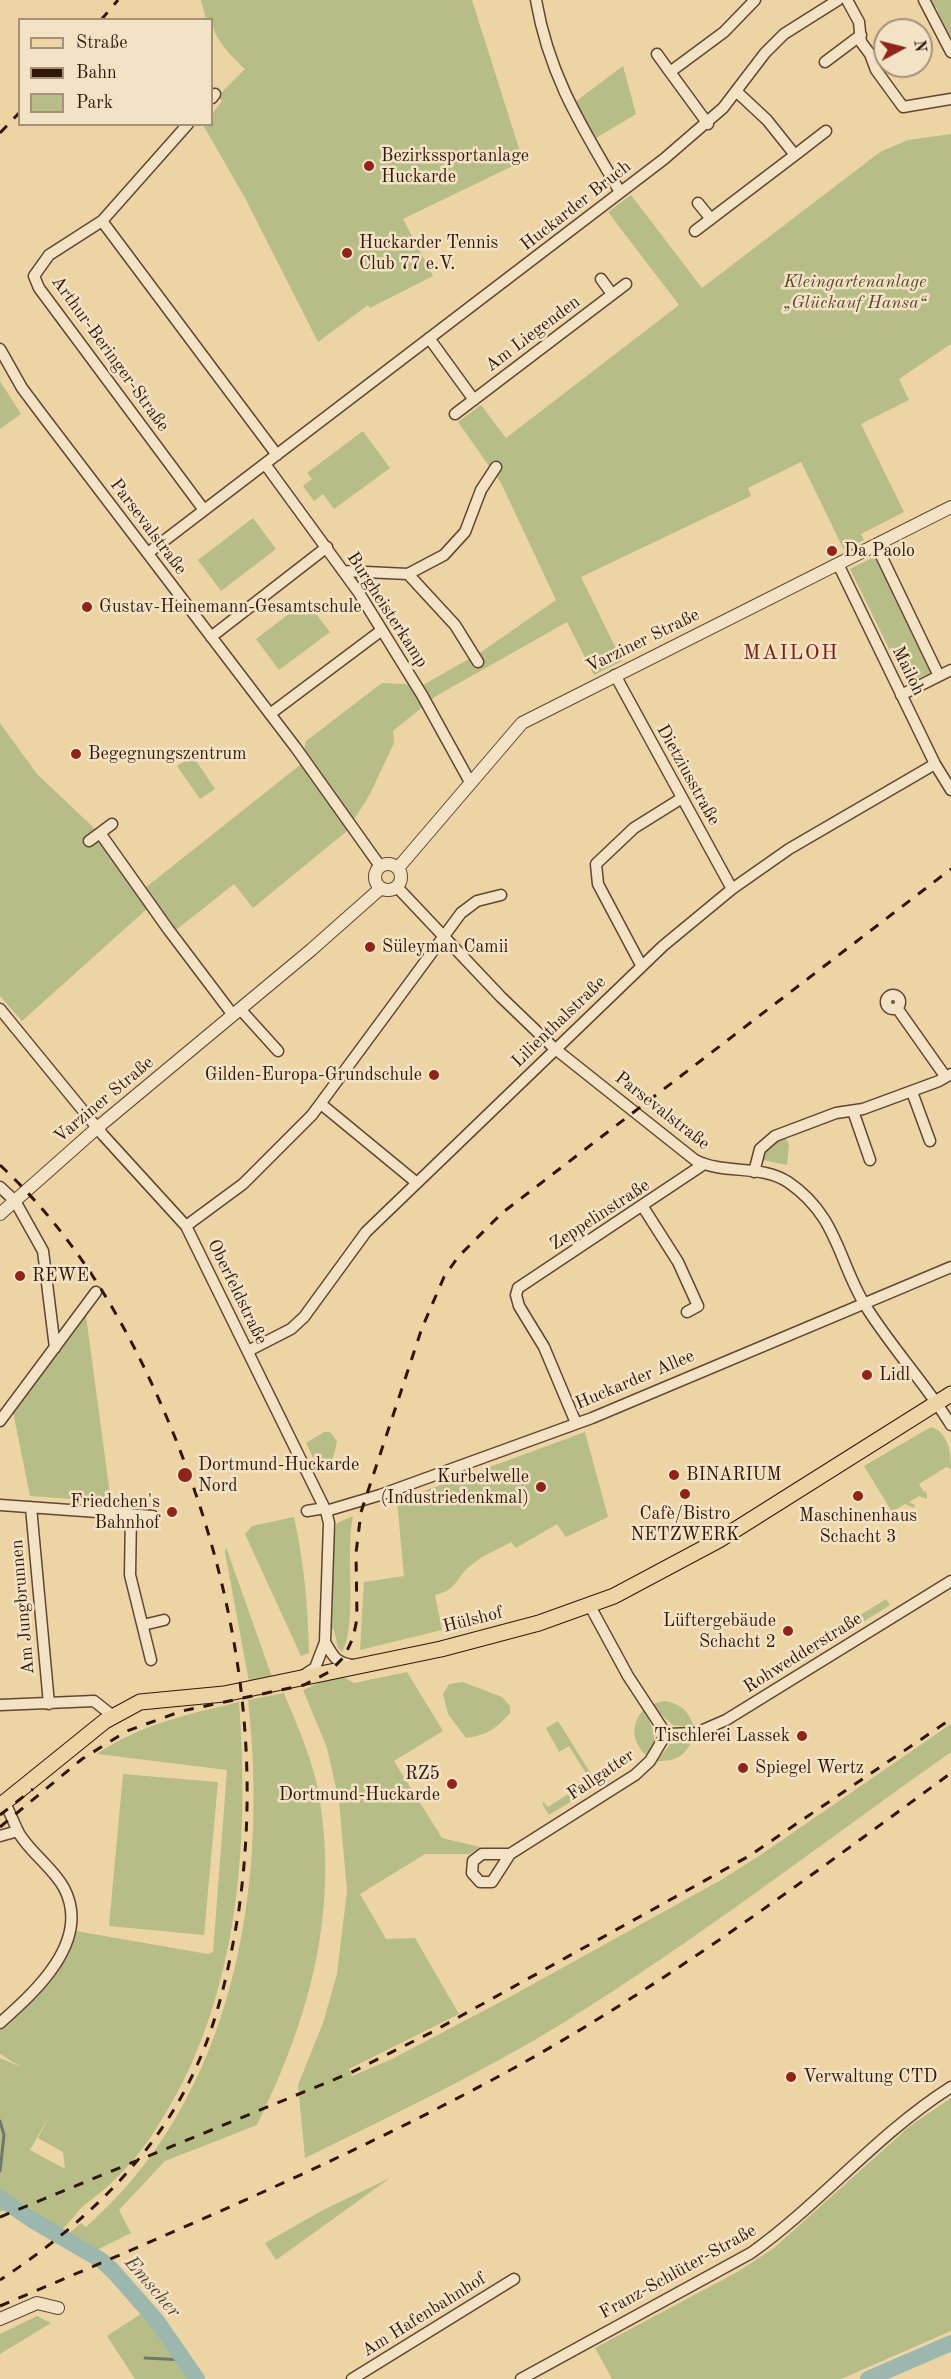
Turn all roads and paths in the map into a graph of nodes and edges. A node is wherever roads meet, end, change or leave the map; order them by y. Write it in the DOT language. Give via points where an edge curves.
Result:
graph roads {
  1 [pos="536,0"];
  2 [pos="755,0"];
  3 [pos="838,0"];
  4 [pos="847,0"];
  5 [pos="924,0"];
  6 [pos="861,36"];
  7 [pos="951,52"];
  8 [pos="657,54"];
  9 [pos="825,62"];
  10 [pos="670,72"];
  11 [pos="736,92"];
  12 [pos="951,99"];
  13 [pos="708,124"];
  14 [pos="186,126"];
  15 [pos="826,131"];
  16 [pos="795,155"];
  17 [pos="620,192"];
  18 [pos="698,203"];
  19 [pos="711,219"];
  20 [pos="102,221"];
  21 [pos="695,231"];
  22 [pos="601,279"];
  23 [pos="626,284"];
  24 [pos="612,294"];
  25 [pos="429,338"];
  26 [pos="0,349"];
  27 [pos="474,400"];
  28 [pos="455,414"];
  29 [pos="277,455"];
  30 [pos="265,464"];
  31 [pos="496,467"];
  32 [pos="951,507"];
  33 [pos="204,510"];
  34 [pos="876,545"];
  35 [pos="327,547"];
  36 [pos="148,554"];
  37 [pos="838,564"];
  38 [pos="344,571"];
  39 [pos="408,574"];
  40 [pos="382,630"];
  41 [pos="211,638"];
  42 [pos="478,662"];
  43 [pos="951,670"];
  44 [pos="615,675"];
  45 [pos="939,676"];
  46 [pos="901,695"];
  47 [pos="270,714"];
  48 [pos="935,764"];
  49 [pos="470,782"];
  50 [pos="951,790"];
  51 [pos="682,798"];
  52 [pos="112,824"];
  53 [pos="100,833"];
  54 [pos="89,841"];
  55 [pos="380,866"];
  56 [pos="398,867"];
  57 [pos="397,887"];
  58 [pos="381,888"];
  59 [pos="732,890"];
  60 [pos="501,895"];
  61 [pos="444,938"];
  62 [pos="641,965"];
  63 [pos="897,1008"];
  64 [pos="0,1009"];
  65 [pos="237,1012"];
  66 [pos="554,1048"];
  67 [pos="278,1051"];
  68 [pos="948,1075"];
  69 [pos="912,1092"];
  70 [pos="321,1104"];
  71 [pos="853,1111"];
  72 [pos="97,1128"];
  73 [pos="930,1141"];
  74 [pos="870,1160"];
  75 [pos="704,1164"];
  76 [pos="754,1172"];
  77 [pos="417,1184"];
  78 [pos="0,1187"];
  79 [pos="15,1201"];
  80 [pos="643,1207"];
  81 [pos="0,1214"];
  82 [pos="186,1226"];
  83 [pos="951,1267"];
  84 [pos="96,1292"];
  85 [pos="865,1304"];
  86 [pos="687,1312"];
  87 [pos="55,1348"];
  88 [pos="248,1351"];
  89 [pos="951,1394"];
  90 [pos="937,1403"];
  91 [pos="0,1421"];
  92 [pos="576,1423"];
  93 [pos="951,1425"];
  94 [pos="0,1504"];
  95 [pos="31,1507"];
  96 [pos="326,1509"];
  97 [pos="308,1511"];
  98 [pos="131,1514"];
  99 [pos="153,1516"];
  100 [pos="951,1581"];
  101 [pos="591,1606"];
  102 [pos="164,1620"];
  103 [pos="142,1625"];
  104 [pos="325,1642"];
  105 [pos="151,1660"];
  106 [pos="358,1666"];
  107 [pos="299,1678"];
  108 [pos="49,1704"];
  109 [pos="0,1705"];
  110 [pos="113,1716"];
  111 [pos="666,1734"];
  112 [pos="2,1804"];
  113 [pos="18,1832"];
  114 [pos="0,1836"];
  115 [pos="510,1854"];
  116 [pos="0,2023"];
  117 [pos="951,2087"];
  118 [pos="513,2279"];
  119 [pos="58,2308"];
  120 [pos="0,2319"];
  121 [pos="352,2379"];
  122 [pos="521,2379"];
  1 -- 17 [label="street" via="554,71 567,101"];
  2 -- 10 [label="street" via="724,32"];
  3 -- 11 [label="street, Huckarder Bruch" via="784,34"];
  4 -- 6 [label="street" via="859,22"];
  5 -- 7 [label="street"];
  6 -- 9 [label="street"];
  6 -- 12 [label="street" via="876,70 903,107"];
  8 -- 10 [label="street"];
  10 -- 13 [label="street"];
  11 -- 13 [label="street, Huckarder Bruch"];
  11 -- 16 [label="street" via="760,112"];
  13 -- 17 [label="street, Huckarder Bruch"];
  14 -- 20 [label="street, Arthur-Beringer-Straße"];
  15 -- 16 [label="street"];
  16 -- 19 [label="street"];
  17 -- 25 [label="street, Huckarder Bruch"];
  18 -- 19 [label="street"];
  19 -- 21 [label="street"];
  20 -- 29 [label="street"];
  20 -- 33 [label="street, Arthur-Beringer-Straße" via="49,255 34,276 39,288"];
  22 -- 24 [label="street"];
  23 -- 24 [label="street, Am Liegenden"];
  24 -- 27 [label="street, Am Liegenden"];
  25 -- 27 [label="street"];
  25 -- 29 [label="street, Huckarder Bruch"];
  26 -- 36 [label="street, Parsevalstraße" via="22,388"];
  27 -- 28 [label="street, Am Liegenden"];
  29 -- 30 [label="street, Huckarder Bruch"];
  30 -- 33 [label="street, Huckarder Bruch"];
  30 -- 35 [label="street, Burgheisterkamp"];
  31 -- 39 [label="street" via="481,490 461,539 444,555"];
  32 -- 34 [label="street, Varziner Straße"];
  33 -- 36 [label="street, Huckarder Bruch"];
  34 -- 37 [label="street, Varziner Straße"];
  34 -- 45 [label="street, Mailoh"];
  35 -- 38 [label="street, Burgheisterkamp"];
  35 -- 41 [label="street"];
  36 -- 41 [label="street, Parsevalstraße"];
  37 -- 44 [label="street, Varziner Straße"];
  37 -- 46 [label="street, Mailoh"];
  38 -- 39 [label="street"];
  38 -- 40 [label="street, Burgheisterkamp"];
  39 -- 42 [label="street" via="455,625"];
  40 -- 47 [label="street"];
  40 -- 49 [label="street, Burgheisterkamp"];
  41 -- 47 [label="street, Parsevalstraße"];
  43 -- 45 [label="street"];
  44 -- 49 [label="street, Varziner Straße" via="522,723"];
  44 -- 51 [label="street, Dietziusstraße"];
  45 -- 46 [label="street"];
  46 -- 48 [label="street, Mailoh"];
  47 -- 55 [label="street, Parsevalstraße"];
  48 -- 50 [label="street, Mailoh"];
  48 -- 59 [label="street, Lilienthalstraße" via="789,849"];
  49 -- 56 [label="street, Varziner Straße"];
  51 -- 59 [label="street, Dietziusstraße"];
  51 -- 62 [label="street" via="641,823 596,864 598,884"];
  52 -- 53 [label="street"];
  53 -- 54 [label="street"];
  53 -- 65 [label="street" via="168,929"];
  55 -- 56 [label="street"];
  55 -- 58 [label="street" via="375,877"];
  56 -- 57 [label="street" via="402,875"];
  57 -- 58 [label="street"];
  57 -- 61 [label="street, Parsevalstraße"];
  58 -- 65 [label="street, Varziner Straße"];
  59 -- 62 [label="street, Lilienthalstraße"];
  60 -- 61 [label="street" via="468,906"];
  61 -- 66 [label="street, Parsevalstraße"];
  61 -- 70 [label="street"];
  62 -- 66 [label="street, Lilienthalstraße"];
  63 -- 68 [label="street"];
  64 -- 72 [label="street, Oberfeldstraße"];
  65 -- 67 [label="street"];
  65 -- 72 [label="street, Varziner Straße"];
  66 -- 75 [label="street, Parsevalstraße"];
  66 -- 77 [label="street, Lilienthalstraße"];
  68 -- 69 [label="street"];
  69 -- 71 [label="street"];
  69 -- 73 [label="street"];
  70 -- 77 [label="street"];
  70 -- 82 [label="street" via="243,1184"];
  71 -- 74 [label="street"];
  71 -- 76 [label="street" via="836,1113 766,1141"];
  72 -- 79 [label="street, Varziner Straße"];
  72 -- 82 [label="street, Oberfeldstraße"];
  75 -- 76 [label="street, Parsevalstraße"];
  75 -- 80 [label="street, Zeppelinstraße"];
  76 -- 85 [label="street, Parsevalstraße" via="783,1179 810,1202 832,1231"];
  77 -- 88 [label="street, Lilienthalstraße" via="366,1232 304,1317 291,1329"];
  78 -- 79 [label="street"];
  79 -- 81 [label="street, Varziner Straße"];
  79 -- 87 [label="street" via="43,1251"];
  80 -- 86 [label="street" via="689,1283 698,1306"];
  80 -- 92 [label="street, Zeppelinstraße" via="524,1283 516,1294 547,1353"];
  82 -- 88 [label="street, Oberfeldstraße"];
  83 -- 85 [label="street, Huckarder Allee"];
  84 -- 87 [label="street"];
  85 -- 90 [label="street, Parsevalstraße"];
  85 -- 92 [label="street, Huckarder Allee"];
  87 -- 91 [label="street"];
  88 -- 96 [label="street, Oberfeldstraße"];
  89 -- 90 [label="main road, Hülshof"];
  90 -- 93 [label="street"];
  90 -- 101 [label="main road, Hülshof" via="719,1540"];
  92 -- 96 [label="street, Huckarder Allee" via="380,1495"];
  94 -- 95 [label="street"];
  95 -- 98 [label="street"];
  95 -- 108 [label="street, Am Jungbrunnen"];
  96 -- 97 [label="street, Huckarder Allee"];
  96 -- 104 [label="street, Oberfeldstraße"];
  98 -- 99 [label="street"];
  98 -- 103 [label="street" via="130,1572"];
  100 -- 111 [label="street, Rohwedderstraße" via="726,1720 696,1734"];
  101 -- 106 [label="main road, Hülshof" via="516,1630"];
  101 -- 111 [label="street" via="628,1676"];
  102 -- 103 [label="street"];
  103 -- 105 [label="street"];
  104 -- 106 [label="street" via="339,1662"];
  104 -- 107 [label="street, Oberfeldstraße" via="315,1668"];
  106 -- 107 [label="main road, Hülshof"];
  107 -- 110 [label="main road, Hülshof" via="224,1694 148,1700"];
  108 -- 109 [label="street"];
  108 -- 110 [label="street" via="94,1701"];
  110 -- 112 [label="main road, Hülshof"];
  111 -- 115 [label="street, Fallgatter" via="650,1761 635,1775"];
  112 -- 113 [label="street"];
  113 -- 114 [label="street"];
  113 -- 116 [label="street" via="65,1891 70,1930 57,1962"];
  117 -- 122 [label="street, Franz-Schlüter-Straße" via="898,2124 782,2230 751,2253"];
  118 -- 121 [label="street, Am Hafenbahnhof"];
  119 -- 120 [label="street" via="37,2303"];
}
